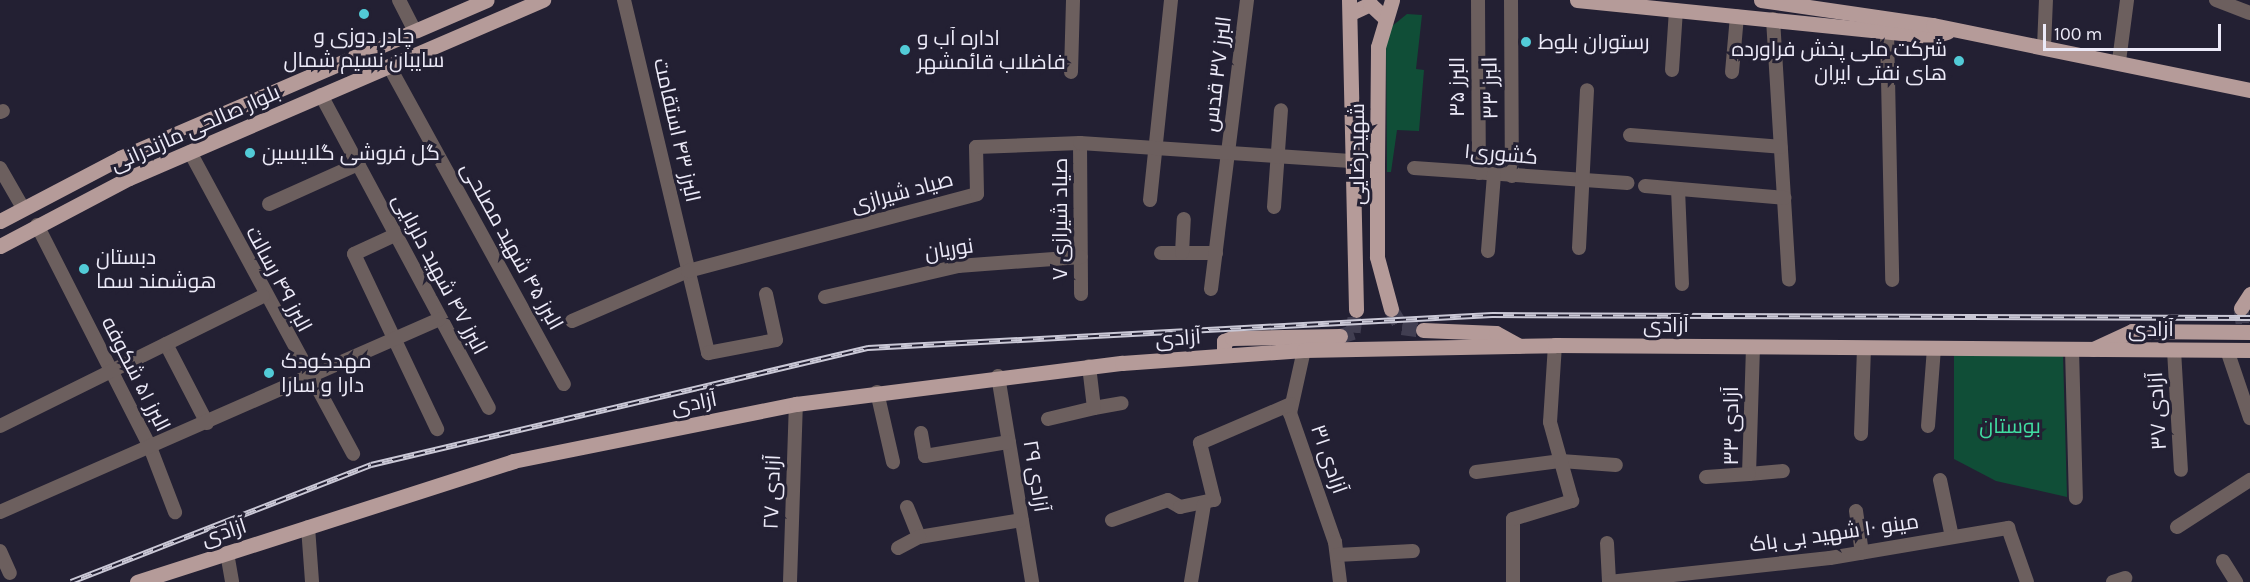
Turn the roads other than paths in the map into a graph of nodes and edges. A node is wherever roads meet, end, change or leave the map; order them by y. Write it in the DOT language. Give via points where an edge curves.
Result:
graph roads {
  1 [pos="399,0"];
  2 [pos="486,0"];
  3 [pos="543,0"];
  4 [pos="624,0"];
  5 [pos="1073,0"];
  6 [pos="1171,0"];
  7 [pos="1247,0"];
  8 [pos="1392,0"];
  9 [pos="1478,0"];
  10 [pos="1510,0"];
  11 [pos="1577,0"];
  12 [pos="1761,0"];
  13 [pos="2046,0"];
  14 [pos="2127,0"];
  15 [pos="2216,0"];
  16 [pos="463,4"];
  17 [pos="1815,4"];
  18 [pos="1351,6"];
  19 [pos="1676,10"];
  20 [pos="2250,14"];
  21 [pos="1384,16"];
  22 [pos="1737,16"];
  23 [pos="437,19"];
  24 [pos="1773,20"];
  25 [pos="414,28"];
  26 [pos="1887,31"];
  27 [pos="1947,32"];
  28 [pos="446,42"];
  29 [pos="371,47"];
  30 [pos="2044,47"];
  31 [pos="2119,61"];
  32 [pos="385,68"];
  33 [pos="1672,70"];
  34 [pos="1071,72"];
  35 [pos="1732,72"];
  36 [pos="1587,90"];
  37 [pos="2250,90"];
  38 [pos="321,95"];
  39 [pos="1281,110"];
  40 [pos="1630,135"];
  41 [pos="1080,143"];
  42 [pos="1781,147"];
  43 [pos="1153,148"];
  44 [pos="190,152"];
  45 [pos="1229,154"];
  46 [pos="1277,157"];
  47 [pos="1354,161"];
  48 [pos="358,164"];
  49 [pos="0,168"];
  50 [pos="1414,168"];
  51 [pos="1479,173"];
  52 [pos="1494,174"];
  53 [pos="1512,176"];
  54 [pos="1584,182"];
  55 [pos="1627,183"];
  56 [pos="1645,186"];
  57 [pos="1678,189"];
  58 [pos="1784,198"];
  59 [pos="1150,200"];
  60 [pos="269,204"];
  61 [pos="1274,207"];
  62 [pos="24,208"];
  63 [pos="1184,219"];
  64 [pos="0,221"];
  65 [pos="37,225"];
  66 [pos="395,235"];
  67 [pos="0,246"];
  68 [pos="1580,248"];
  69 [pos="1488,252"];
  70 [pos="1161,253"];
  71 [pos="1182,253"];
  72 [pos="1216,253"];
  73 [pos="1081,257"];
  74 [pos="1377,257"];
  75 [pos="1356,258"];
  76 [pos="688,271"];
  77 [pos="1789,280"];
  78 [pos="1892,280"];
  79 [pos="1682,284"];
  80 [pos="1211,289"];
  81 [pos="766,294"];
  82 [pos="1081,294"];
  83 [pos="2250,294"];
  84 [pos="263,296"];
  85 [pos="825,297"];
  86 [pos="2241,308"];
  87 [pos="1356,309"];
  88 [pos="1391,309"];
  89 [pos="440,319"];
  90 [pos="572,321"];
  91 [pos="1423,330"];
  92 [pos="2247,330"];
  93 [pos="1340,336"];
  94 [pos="393,341"];
  95 [pos="166,344"];
  96 [pos="1555,345"];
  97 [pos="1519,346"];
  98 [pos="1753,347"];
  99 [pos="1864,348"];
  100 [pos="1934,348"];
  101 [pos="2072,349"];
  102 [pos="2092,349"];
  103 [pos="1304,350"];
  104 [pos="2174,350"];
  105 [pos="2227,350"];
  106 [pos="2250,350"];
  107 [pos="1224,355"];
  108 [pos="1089,366"];
  109 [pos="112,371"];
  110 [pos="998,376"];
  111 [pos="309,379"];
  112 [pos="564,384"];
  113 [pos="877,392"];
  114 [pos="1122,403"];
  115 [pos="796,404"];
  116 [pos="1291,404"];
  117 [pos="489,408"];
  118 [pos="1094,408"];
  119 [pos="1048,418"];
  120 [pos="2250,418"];
  121 [pos="207,423"];
  122 [pos="0,426"];
  123 [pos="1928,426"];
  124 [pos="437,429"];
  125 [pos="921,433"];
  126 [pos="1861,434"];
  127 [pos="1009,442"];
  128 [pos="150,447"];
  129 [pos="353,454"];
  130 [pos="1561,461"];
  131 [pos="893,462"];
  132 [pos="1616,465"];
  133 [pos="2181,470"];
  134 [pos="1783,471"];
  135 [pos="1476,472"];
  136 [pos="1749,474"];
  137 [pos="1706,477"];
  138 [pos="1940,480"];
  139 [pos="2250,480"];
  140 [pos="2076,498"];
  141 [pos="1204,504"];
  142 [pos="907,507"];
  143 [pos="1856,510"];
  144 [pos="0,512"];
  145 [pos="175,512"];
  146 [pos="1022,520"];
  147 [pos="1112,520"];
  148 [pos="308,526"];
  149 [pos="2176,527"];
  150 [pos="919,537"];
  151 [pos="1953,537"];
  152 [pos="1607,543"];
  153 [pos="898,548"];
  154 [pos="0,551"];
  155 [pos="1413,551"];
  156 [pos="227,553"];
  157 [pos="1862,553"];
  158 [pos="1337,555"];
  159 [pos="2223,561"];
  160 [pos="10,573"];
  161 [pos="1655,579"];
  162 [pos="136,582"];
  163 [pos="232,582"];
  164 [pos="312,582"];
  165 [pos="790,582"];
  166 [pos="1032,582"];
  167 [pos="1191,582"];
  168 [pos="1340,582"];
  169 [pos="1513,582"];
  170 [pos="1609,582"];
  171 [pos="2027,582"];
  172 [pos="2236,582"];
  1 -- 25 [label="street"];
  2 -- 16 [label="main road, بلوار صالحی مازندرانی"];
  3 -- 28 [label="main road, بلوار صالحی مازندرانی"];
  4 -- 76 [label="street, البرز ۴۳ استقامت"];
  5 -- 34 [label="street"];
  6 -- 43 [label="street"];
  7 -- 45 [label="street, البرز ۳۷ قدس"];
  8 -- 21 [label="main road, شهیدرضایی"];
  9 -- 51 [label="street, البرز ۳۵"];
  10 -- 53 [label="street, البرز ۳۳"];
  11 -- 19 [label="main road"];
  12 -- 17 [label="main road"];
  13 -- 30 [label="street"];
  14 -- 31 [label="street"];
  15 -- 20 [label="street"];
  16 -- 23 [label="main road, بلوار صالحی مازندرانی"];
  17 -- 27 [label="main road" via="1933,25"];
  18 -- 21 [label="main road" via="1370,4"];
  18 -- 47 [label="main road, شهیدرضایی"];
  19 -- 22 [label="main road"];
  19 -- 33 [label="street"];
  21 -- 74 [label="main road, شهیدرضایی" via="1378,47"];
  22 -- 24 [label="main road"];
  22 -- 35 [label="street"];
  23 -- 25 [label="main road, بلوار صالحی مازندرانی"];
  23 -- 28 [label="main road" via="435,30"];
  24 -- 26 [label="main road"];
  24 -- 42 [label="street"];
  25 -- 29 [label="main road, بلوار صالحی مازندرانی"];
  26 -- 27 [label="main road"];
  26 -- 78 [label="street"];
  27 -- 30 [label="main road"];
  28 -- 32 [label="main road, بلوار صالحی مازندرانی"];
  29 -- 32 [label="main road"];
  29 -- 62 [label="main road, بلوار صالحی مازندرانی" via="120,158"];
  30 -- 31 [label="main road"];
  31 -- 37 [label="main road"];
  32 -- 38 [label="main road, بلوار صالحی مازندرانی"];
  32 -- 112 [label="street, البرز ۴۵ شهید مصلحی"];
  36 -- 54 [label="street"];
  38 -- 44 [label="main road, بلوار صالحی مازندرانی"];
  38 -- 48 [label="street, البرز ۴۷ شهید دلربایی"];
  39 -- 46 [label="street"];
  40 -- 42 [label="street"];
  41 -- 43 [label="street, صیاد شیرازی"];
  41 -- 73 [label="street, صیاد شیرازی ۷"];
  41 -- 76 [label="street, صیاد شیرازی" via="976,147 977,194"];
  42 -- 58 [label="street"];
  43 -- 45 [label="street, صیاد شیرازی"];
  43 -- 59 [label="street"];
  44 -- 65 [label="main road, بلوار صالحی مازندرانی"];
  44 -- 84 [label="street, البرز ۴۹ رسالت"];
  45 -- 46 [label="street, صیاد شیرازی"];
  45 -- 72 [label="street, البرز ۳۷ قدس"];
  46 -- 47 [label="street, صیاد شیرازی"];
  46 -- 61 [label="street"];
  47 -- 75 [label="main road, شهیدرضایی"];
  48 -- 60 [label="street"];
  48 -- 66 [label="street, البرز ۴۷ شهید دلربایی"];
  49 -- 62 [label="street"];
  50 -- 51 [label="street, کشوری۱"];
  51 -- 52 [label="street, کشوری۱"];
  52 -- 53 [label="street, کشوری۱"];
  52 -- 69 [label="street"];
  53 -- 54 [label="street, کشوری۱"];
  54 -- 55 [label="street, کشوری۱"];
  54 -- 68 [label="street"];
  56 -- 57 [label="street"];
  57 -- 58 [label="street"];
  57 -- 79 [label="street"];
  58 -- 77 [label="street"];
  62 -- 64 [label="main road, بلوار صالحی مازندرانی"];
  63 -- 71 [label="street"];
  65 -- 67 [label="main road, بلوار صالحی مازندرانی"];
  65 -- 109 [label="street, البرز ۵۱ شکوفه"];
  66 -- 89 [label="street, البرز ۴۷ شهید دلربایی"];
  66 -- 94 [label="street" via="354,254"];
  70 -- 71 [label="street"];
  71 -- 72 [label="street"];
  72 -- 80 [label="street, البرز ۳۷ قدس"];
  73 -- 82 [label="street, صیاد شیرازی ۷"];
  73 -- 85 [label="street, نوریان" via="958,266"];
  74 -- 75 [label="main road"];
  74 -- 88 [label="main road, شهیدرضایی"];
  75 -- 87 [label="main road, شهیدرضایی"];
  76 -- 81 [label="street, البرز ۴۳ استقامت" via="708,353 776,340"];
  76 -- 90 [label="street, صیاد شیرازی"];
  83 -- 86 [label="main road"];
  84 -- 95 [label="street"];
  84 -- 111 [label="street, البرز ۴۹ رسالت"];
  89 -- 94 [label="street"];
  89 -- 117 [label="street, البرز ۴۷ شهید دلربایی"];
  91 -- 97 [label="main road" via="1496,333"];
  92 -- 102 [label="main road" via="2132,331"];
  93 -- 107 [label="main road" via="1232,338 1224,341"];
  94 -- 111 [label="street"];
  94 -- 124 [label="street"];
  95 -- 109 [label="street"];
  95 -- 121 [label="street"];
  96 -- 97 [label="main road, آزادی"];
  96 -- 98 [label="main road, آزادی"];
  96 -- 130 [label="street" via="1551,422"];
  97 -- 103 [label="main road, آزادی"];
  98 -- 99 [label="main road, آزادی"];
  98 -- 136 [label="street, آزادی ۳۳"];
  99 -- 100 [label="main road, آزادی"];
  99 -- 126 [label="street"];
  100 -- 101 [label="main road, آزادی"];
  100 -- 123 [label="street"];
  101 -- 102 [label="main road, آزادی"];
  101 -- 140 [label="street"];
  102 -- 104 [label="main road, آزادی"];
  103 -- 107 [label="main road, آزادی"];
  103 -- 116 [label="street, آزادی ۳۱"];
  104 -- 105 [label="main road, آزادی"];
  104 -- 133 [label="street, آزادی ۳۷"];
  105 -- 106 [label="main road, آزادی"];
  105 -- 120 [label="street"];
  107 -- 108 [label="main road, آزادی"];
  108 -- 110 [label="main road, آزادی"];
  108 -- 118 [label="street"];
  109 -- 122 [label="street"];
  109 -- 128 [label="street, البرز ۵۱ شکوفه"];
  110 -- 113 [label="main road, آزادی"];
  110 -- 127 [label="street, آزادی ۲۹"];
  111 -- 121 [label="street"];
  111 -- 129 [label="street, البرز ۴۹ رسالت"];
  113 -- 115 [label="main road, آزادی"];
  113 -- 131 [label="street"];
  114 -- 118 [label="street"];
  115 -- 148 [label="main road, آزادی" via="513,461"];
  115 -- 165 [label="street, آزادی ۲۷"];
  116 -- 141 [label="street" via="1200,443 1215,500"];
  116 -- 158 [label="street, آزادی ۳۱"];
  118 -- 119 [label="street"];
  121 -- 128 [label="street"];
  125 -- 127 [label="street" via="925,456"];
  127 -- 146 [label="street, آزادی ۲۹"];
  128 -- 144 [label="street"];
  128 -- 145 [label="street, البرز ۵۱ شکوفه"];
  130 -- 132 [label="street"];
  130 -- 135 [label="street"];
  130 -- 169 [label="street" via="1572,501 1513,519"];
  134 -- 136 [label="street, آزادی ۳۳"];
  136 -- 137 [label="street"];
  138 -- 151 [label="street"];
  139 -- 149 [label="street"];
  141 -- 147 [label="street" via="1180,507 1168,500"];
  141 -- 167 [label="street"];
  142 -- 150 [label="street"];
  143 -- 157 [label="street"];
  146 -- 150 [label="street"];
  146 -- 166 [label="street, آزادی ۲۹"];
  148 -- 156 [label="main road, آزادی"];
  148 -- 164 [label="street"];
  150 -- 153 [label="street"];
  151 -- 157 [label="street, مینو ۱۰ شهید بی باک"];
  151 -- 171 [label="street, مینو ۱۰ شهید بی باک" via="2008,528"];
  152 -- 170 [label="street"];
  154 -- 160 [label="street"];
  155 -- 158 [label="street"];
  156 -- 162 [label="main road, آزادی"];
  156 -- 163 [label="street"];
  157 -- 161 [label="street, مینو ۱۰ شهید بی باک"];
  158 -- 168 [label="street, آزادی ۳۱"];
  159 -- 172 [label="street"];
  161 -- 170 [label="street, مینو ۱۰ شهید بی باک"];
}
